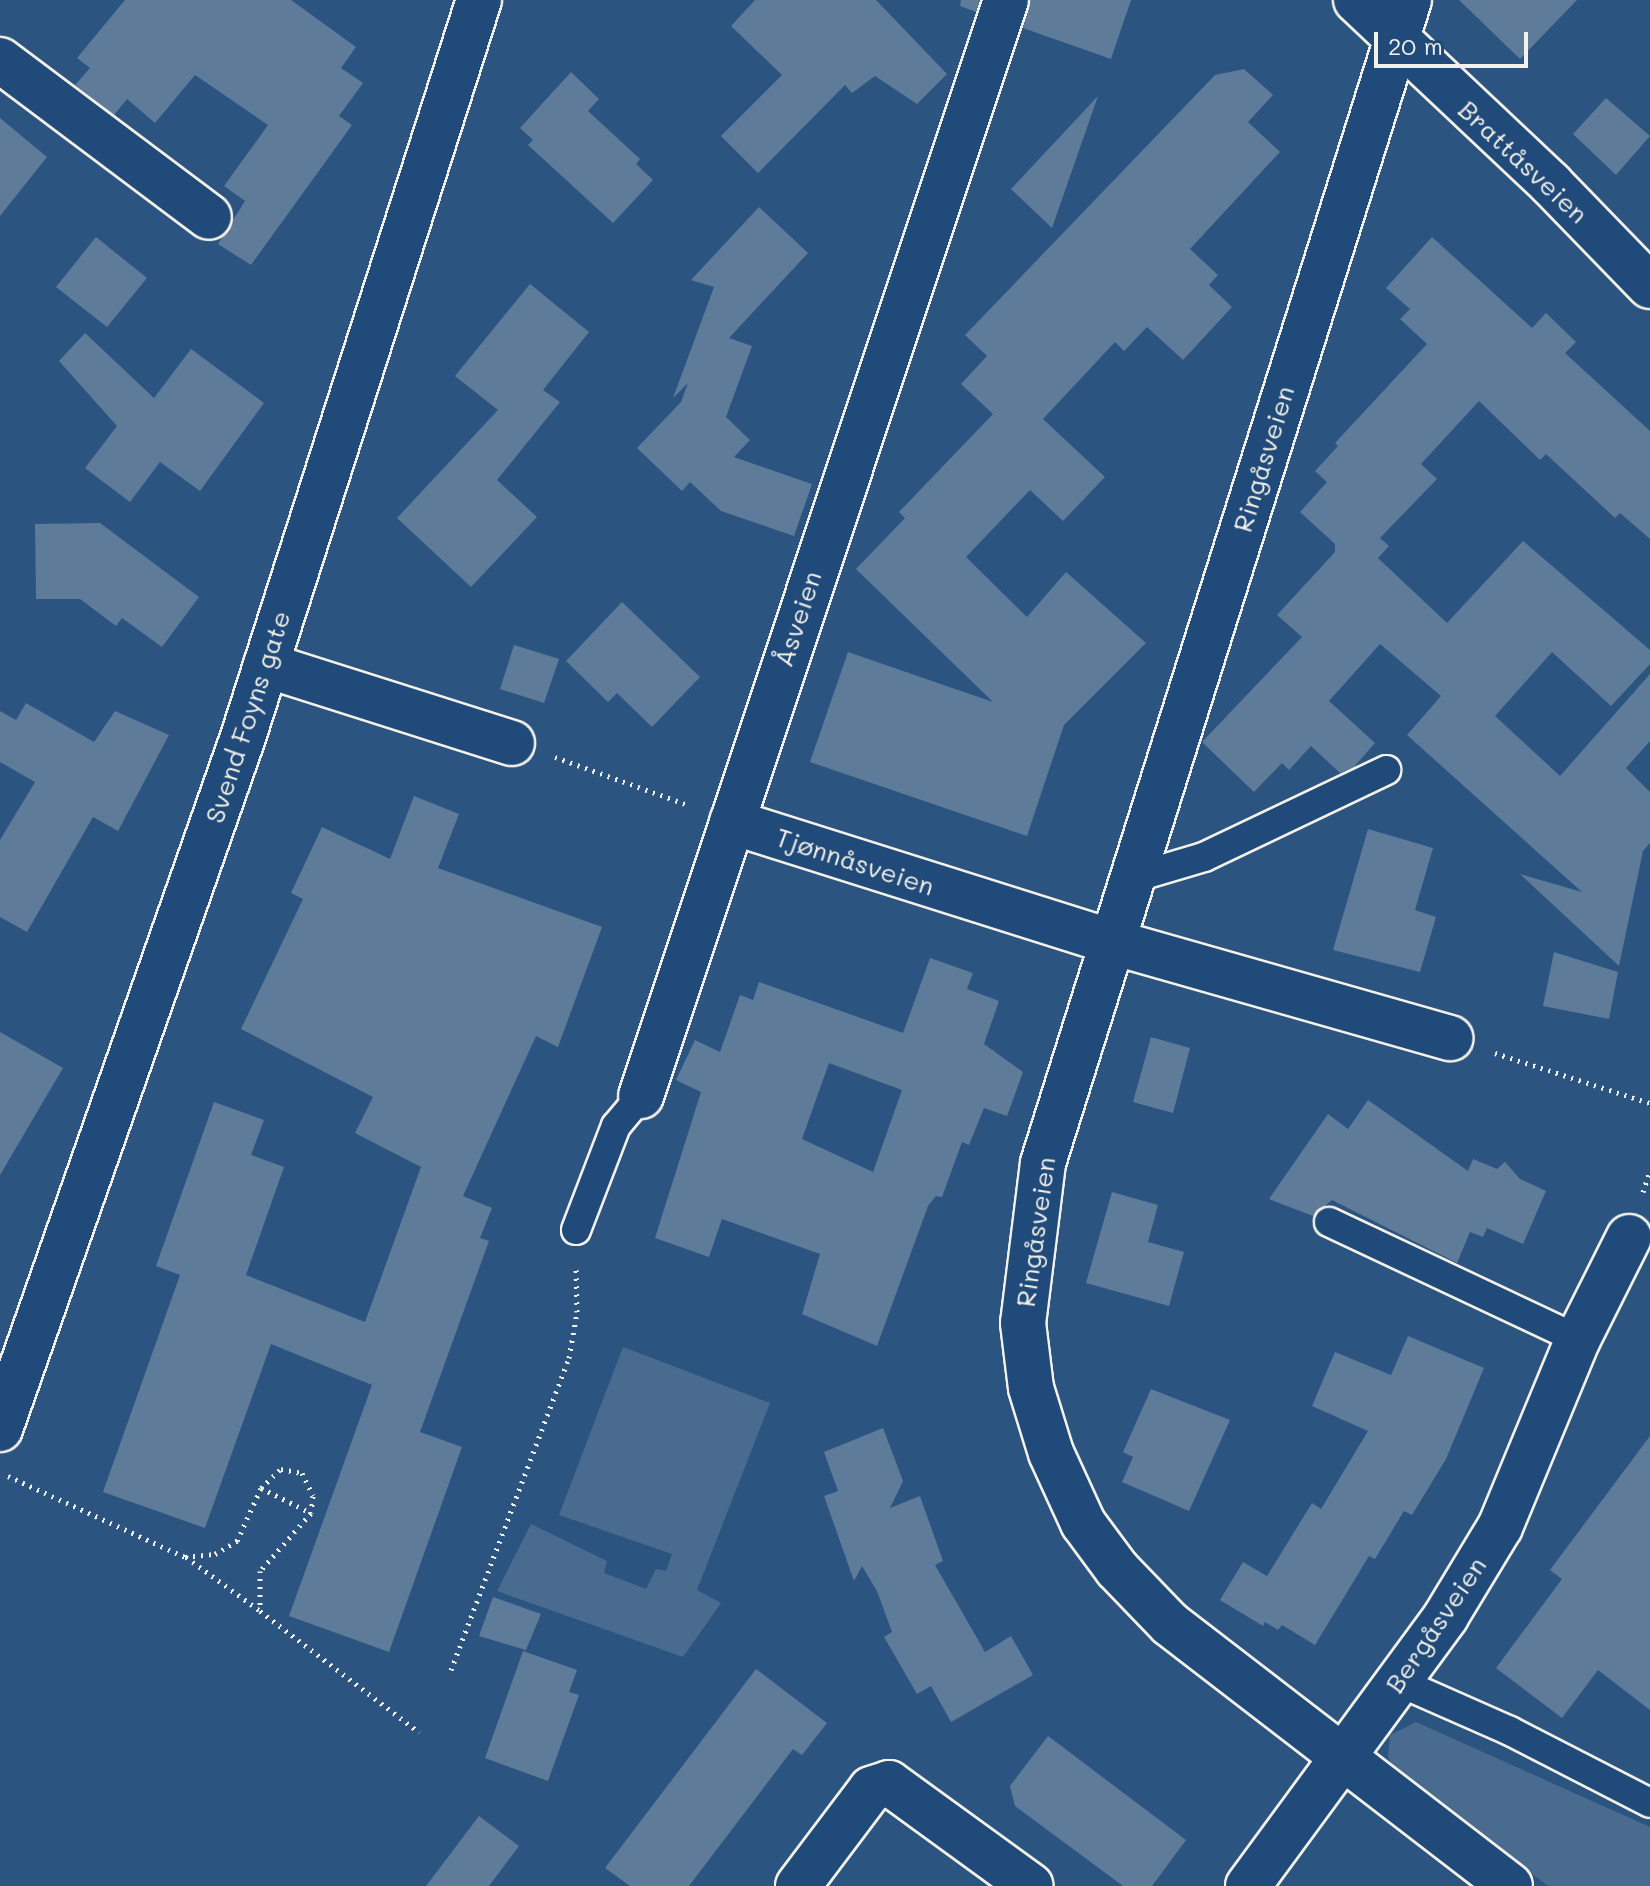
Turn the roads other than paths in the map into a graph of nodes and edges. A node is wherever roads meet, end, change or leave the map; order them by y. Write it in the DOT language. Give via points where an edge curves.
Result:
graph roads {
  1 [pos="479,0"];
  2 [pos="1006,0"];
  3 [pos="1356,0"];
  4 [pos="1402,20"];
  5 [pos="0,60"];
  6 [pos="209,217"];
  7 [pos="1650,286"];
  8 [pos="266,665"];
  9 [pos="512,743"];
  10 [pos="1386,770"];
  11 [pos="732,822"];
  12 [pos="1133,878"];
  13 [pos="1109,941"];
  14 [pos="1450,1038"];
  15 [pos="641,1096"];
  16 [pos="1329,1222"];
  17 [pos="576,1230"];
  18 [pos="1629,1237"];
  19 [pos="1578,1339"];
  20 [pos="0,1429"];
  21 [pos="1399,1682"];
  22 [pos="1344,1758"];
  23 [pos="1650,1803"];
  24 [pos="798,1886"];
  25 [pos="1031,1886"];
  26 [pos="1248,1886"];
  27 [pos="1510,1886"];
  1 -- 8 [label="street, Svend Foyns gate"];
  2 -- 11 [label="street, Åsveien"];
  3 -- 4 [label="street, Brattåsveien"];
  4 -- 7 [label="street, Brattåsveien"];
  4 -- 12 [label="street, Ringåsveien"];
  5 -- 6 [label="street"];
  8 -- 9 [label="street"];
  8 -- 20 [label="street, Svend Foyns gate"];
  10 -- 12 [label="lane" via="1204,857"];
  11 -- 13 [label="street, Tjønnåsveien"];
  11 -- 15 [label="street, Åsveien"];
  12 -- 13 [label="street, Ringåsveien"];
  13 -- 14 [label="street, Tjønnåsveien"];
  13 -- 22 [label="street, Ringåsveien" via="1043,1163 1023,1323 1031,1388 1051,1453 1083,1523 1117,1569 1170,1624"];
  15 -- 17 [label="lane, Åsveien" via="616,1126"];
  16 -- 19 [label="lane"];
  18 -- 19 [label="street, Bergåsveien"];
  19 -- 21 [label="street, Bergåsveien" via="1500,1527"];
  21 -- 22 [label="street, Bergåsveien"];
  21 -- 23 [label="lane" via="1510,1731"];
  22 -- 26 [label="street, Bergåsveien"];
  22 -- 27 [label="street, Ringåsveien"];
  24 -- 25 [label="street" via="871,1789 889,1783"];
}
